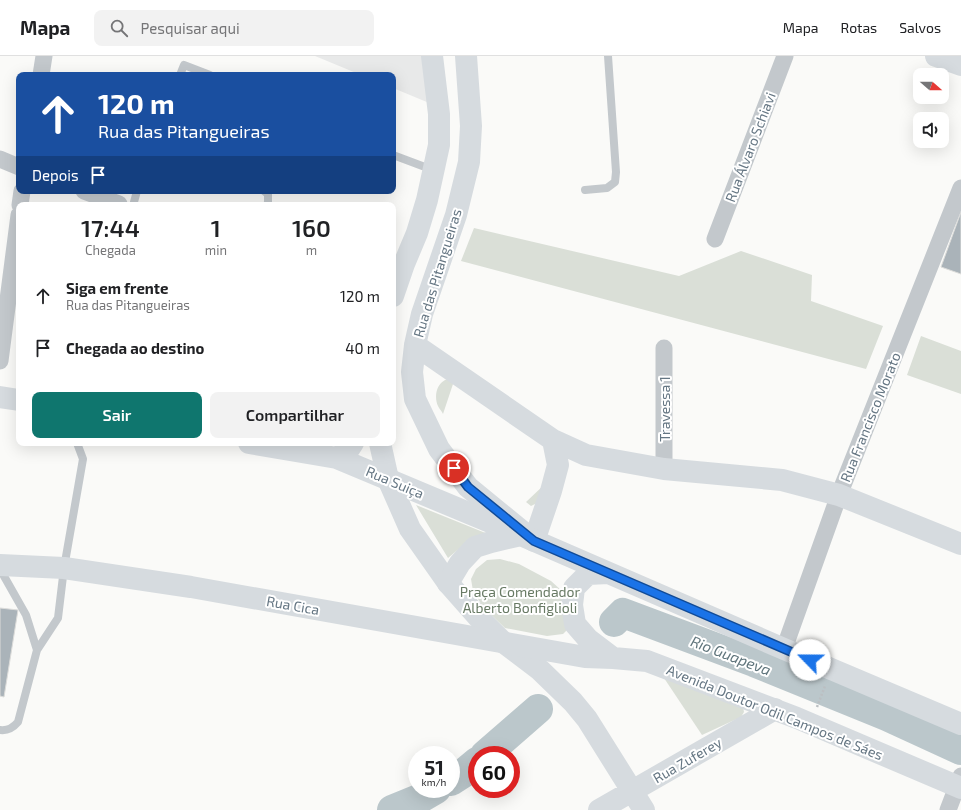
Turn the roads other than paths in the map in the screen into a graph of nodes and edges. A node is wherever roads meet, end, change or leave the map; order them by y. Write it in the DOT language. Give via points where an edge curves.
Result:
graph roads {
  1 [pos="44,56"];
  2 [pos="432,56"];
  3 [pos="466,56"];
  4 [pos="608,56"];
  5 [pos="785,56"];
  6 [pos="936,56"];
  7 [pos="961,65"];
  8 [pos="41,72"];
  9 [pos="181,72"];
  10 [pos="202,72"];
  11 [pos="396,156"];
  12 [pos="0,159"];
  13 [pos="16,166"];
  14 [pos="434,170"];
  15 [pos="961,188"];
  16 [pos="585,190"];
  17 [pos="93,194"];
  18 [pos="117,202"];
  19 [pos="16,238"];
  20 [pos="715,239"];
  21 [pos="396,287"];
  22 [pos="414,345"];
  23 [pos="664,348"];
  24 [pos="0,361"];
  25 [pos="0,397"];
  26 [pos="16,400"];
  27 [pos="553,440"];
  28 [pos="78,446"];
  29 [pos="267,446"];
  30 [pos="351,446"];
  31 [pos="381,446"];
  32 [pos="337,458"];
  33 [pos="664,469"];
  34 [pos="388,479"];
  35 [pos="839,495"];
  36 [pos="527,538"];
  37 [pos="961,544"];
  38 [pos="0,565"];
  39 [pos="64,568"];
  40 [pos="0,569"];
  41 [pos="608,573"];
  42 [pos="448,583"];
  43 [pos="503,642"];
  44 [pos="784,649"];
  45 [pos="37,650"];
  46 [pos="585,657"];
  47 [pos="613,658"];
  48 [pos="775,709"];
  49 [pos="961,724"];
  50 [pos="0,730"];
  51 [pos="960,781"];
  52 [pos="633,791"];
  53 [pos="598,810"];
  54 [pos="644,810"];
  55 [pos="948,810"];
  1 -- 8 [label="street"];
  2 -- 14 [label="main road" via="439,114 439,145"];
  3 -- 22 [label="main road, Rua das Pitangueiras" via="471,126 469,162 456,216"];
  4 -- 16 [label="lane" via="615,182 607,188"];
  5 -- 20 [label="street, Rua Álvaro Schiavi"];
  6 -- 7 [label="main road"];
  9 -- 10 [label="lane" via="184,65"];
  11 -- 14 [label="lane"];
  12 -- 13 [label="street"];
  14 -- 21 [label="main road" via="417,233"];
  15 -- 35 [label="street, Rua Francisco Morato"];
  17 -- 18 [label="street"];
  19 -- 24 [label="street"];
  22 -- 27 [label="main road"];
  22 -- 36 [label="main road, Rua das Pitangueiras" via="412,372 415,400 439,449 468,487"];
  23 -- 33 [label="street, Travessa 1"];
  25 -- 26 [label="main road"];
  27 -- 33 [label="main road" via="586,455"];
  27 -- 36 [label="main road" via="558,465 551,491"];
  28 -- 39 [label="lane" via="83,459"];
  29 -- 32 [label="main road, Rua Suiça"];
  30 -- 32 [label="main road"];
  31 -- 34 [label="main road"];
  32 -- 34 [label="main road, Rua Suiça"];
  33 -- 35 [label="main road" via="782,480"];
  34 -- 36 [label="main road, Rua Suiça"];
  34 -- 42 [label="main road" via="410,529"];
  35 -- 37 [label="main road"];
  35 -- 44 [label="street, Rua Francisco Morato"];
  36 -- 41 [label="main road"];
  36 -- 42 [label="main road" via="491,542 475,547 460,563"];
  38 -- 39 [label="main road, Rua Cica"];
  39 -- 43 [label="main road, Rua Cica" via="199,588"];
  39 -- 45 [label="lane" via="58,618"];
  40 -- 45 [label="lane" via="26,615"];
  41 -- 44 [label="main road"];
  41 -- 47 [label="main road" via="588,574 574,588 572,605 575,624 588,639"];
  42 -- 43 [label="main road"];
  43 -- 46 [label="main road, Rua Cica"];
  43 -- 52 [label="main road" via="540,670 573,702 587,719"];
  44 -- 49 [label="main road"];
  45 -- 50 [label="lane" via="18,722 6,731"];
  46 -- 47 [label="main road, Avenida Doutor Odil Campos de Sáes"];
  47 -- 48 [label="main road, Avenida Doutor Odil Campos de Sáes" via="647,661"];
  48 -- 51 [label="main road, Avenida Doutor Odil Campos de Sáes"];
  48 -- 52 [label="main road, Rua Zuferey"];
  51 -- 55 [label="street"];
  52 -- 53 [label="main road, Rua Zuferey"];
  52 -- 54 [label="main road"];
}
